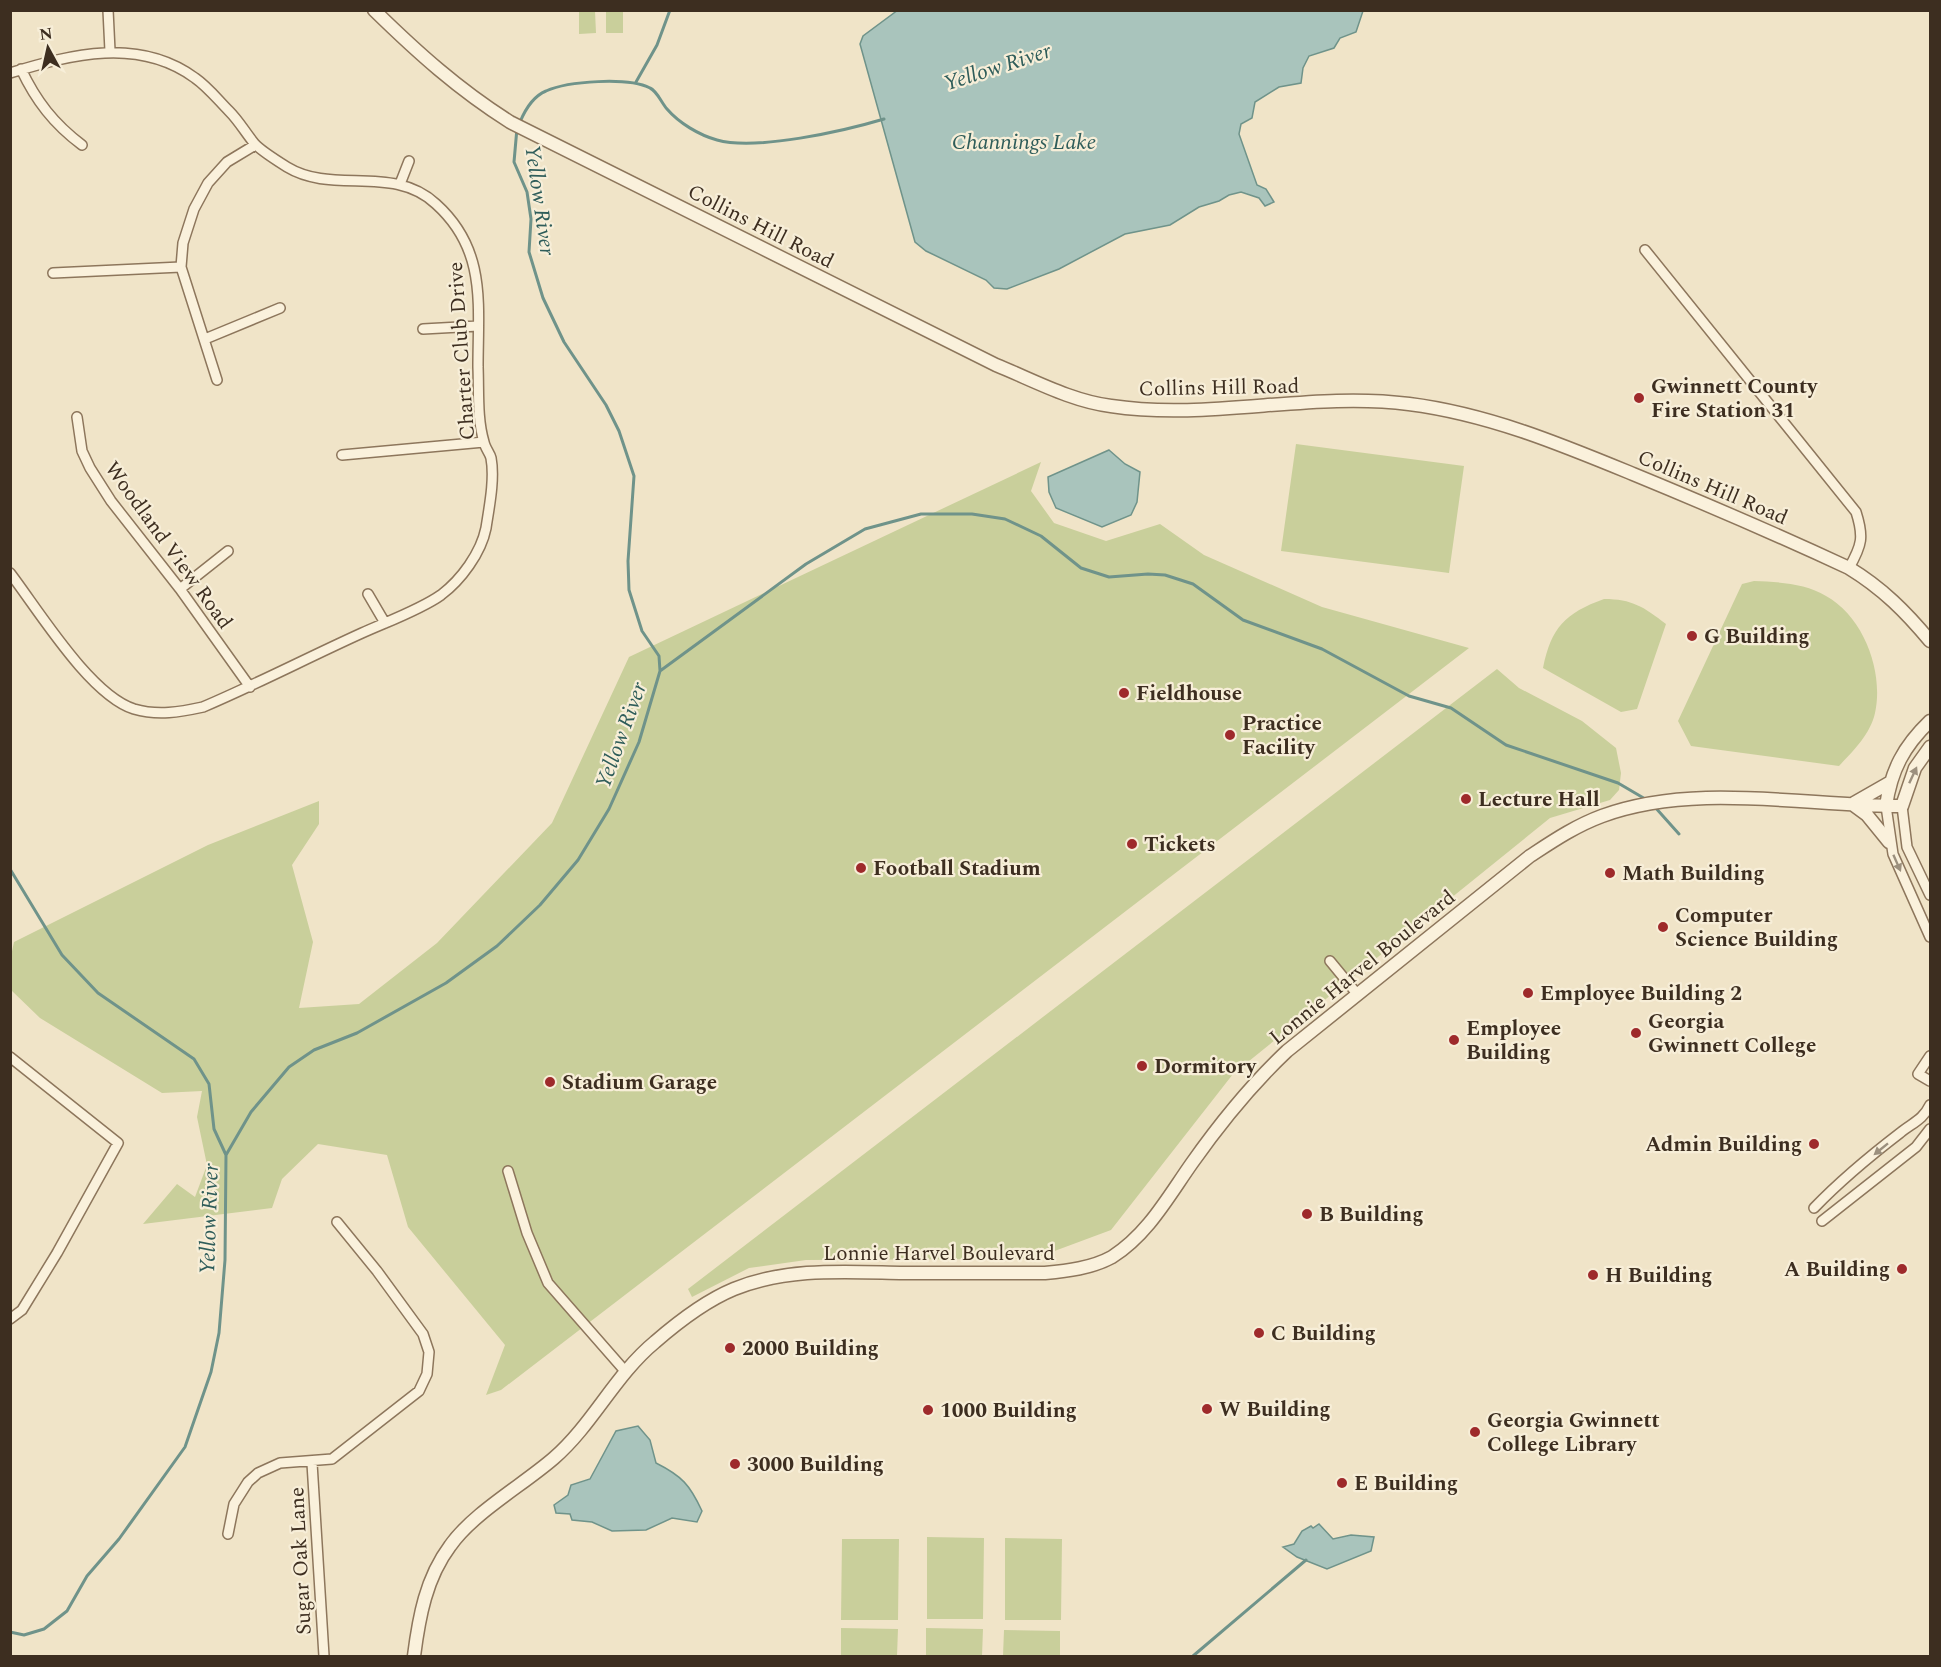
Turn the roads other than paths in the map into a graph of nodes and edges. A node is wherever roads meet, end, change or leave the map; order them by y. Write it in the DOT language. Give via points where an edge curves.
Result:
graph roads {
  1 [pos="108,10"];
  2 [pos="374,10"];
  3 [pos="110,51"];
  4 [pos="21,69"];
  5 [pos="10,73"];
  6 [pos="82,145"];
  7 [pos="255,145"];
  8 [pos="409,161"];
  9 [pos="400,184"];
  10 [pos="1645,250"];
  11 [pos="182,267"];
  12 [pos="53,273"];
  13 [pos="280,308"];
  14 [pos="478,326"];
  15 [pos="423,329"];
  16 [pos="205,339"];
  17 [pos="217,380"];
  18 [pos="77,417"];
  19 [pos="484,442"];
  20 [pos="342,455"];
  21 [pos="228,551"];
  22 [pos="1849,568"];
  23 [pos="10,573"];
  24 [pos="180,589"];
  25 [pos="368,594"];
  26 [pos="385,623"];
  27 [pos="1930,641"];
  28 [pos="250,687"];
  29 [pos="1930,721"];
  30 [pos="1930,747"];
  31 [pos="1889,783"];
  32 [pos="1852,804"];
  33 [pos="1886,806"];
  34 [pos="1902,806"];
  35 [pos="1890,842"];
  36 [pos="1930,895"];
  37 [pos="1930,937"];
  38 [pos="1330,961"];
  39 [pos="1358,995"];
  40 [pos="1930,1056"];
  41 [pos="10,1057"];
  42 [pos="1930,1081"];
  43 [pos="1930,1105"];
  44 [pos="1930,1129"];
  45 [pos="508,1171"];
  46 [pos="1814,1208"];
  47 [pos="1822,1221"];
  48 [pos="337,1222"];
  49 [pos="10,1319"];
  50 [pos="625,1371"];
  51 [pos="312,1463"];
  52 [pos="228,1534"];
  53 [pos="324,1656"];
  54 [pos="414,1656"];
  1 -- 3 [label="street"];
  2 -- 22 [label="street, Collins Hill Road" via="427,62 510,122 996,365 1066,395 1108,406 1153,411 1343,402 1442,409 1490,420 1559,444"];
  3 -- 4 [label="street, Charter Club Drive"];
  3 -- 7 [label="street, Charter Club Drive" via="169,62 197,79 241,123"];
  4 -- 5 [label="street, Charter Club Drive"];
  4 -- 6 [label="street" via="58,127"];
  7 -- 9 [label="street, Charter Club Drive" via="299,173"];
  7 -- 11 [label="street" via="227,162 208,183 183,243"];
  8 -- 9 [label="street"];
  9 -- 14 [label="street, Charter Club Drive" via="435,202 456,225 471,251 478,277"];
  10 -- 22 [label="street" via="1856,512 1862,531 1860,548"];
  11 -- 12 [label="street"];
  11 -- 16 [label="street"];
  13 -- 16 [label="street"];
  14 -- 15 [label="street"];
  14 -- 19 [label="street, Charter Club Drive"];
  16 -- 17 [label="street"];
  18 -- 24 [label="street, Woodland View Road" via="82,451 90,468"];
  19 -- 20 [label="street"];
  19 -- 26 [label="street, Charter Club Drive" via="491,459 490,498 485,533 472,562 440,596"];
  21 -- 24 [label="street"];
  22 -- 27 [label="street, Collins Hill Road" via="1877,585"];
  23 -- 28 [label="street, Charter Club Drive" via="94,682 134,709 167,714 203,707"];
  24 -- 28 [label="street, Woodland View Road"];
  25 -- 26 [label="street"];
  26 -- 28 [label="street, Charter Club Drive"];
  29 -- 31 [label="street" via="1904,751"];
  34 -- 30 [label="street, one-way" via="1915,768"];
  31 -- 32 [label="street"];
  31 -- 33 [label="street"];
  32 -- 33 [label="street, Lonnie Harvel Boulevard"];
  32 -- 35 [label="street"];
  32 -- 39 [label="street, Lonnie Harvel Boulevard" via="1682,799 1634,806 1601,816 1564,833 1530,856"];
  33 -- 34 [label="street, Lonnie Harvel Boulevard"];
  33 -- 35 [label="street"];
  34 -- 36 [label="street" via="1907,847"];
  35 -- 37 [label="street, one-way"];
  38 -- 39 [label="street"];
  39 -- 50 [label="street, Lonnie Harvel Boulevard" via="1255,1081 1154,1218 1111,1257 1069,1271 1045,1273 834,1272 769,1278 732,1290 700,1307 654,1342"];
  40 -- 42 [label="street" via="1918,1074"];
  41 -- 49 [label="street" via="118,1143 57,1253 22,1310"];
  43 -- 46 [label="street, one-way" via="1925,1116"];
  44 -- 47 [label="street" via="1916,1147"];
  45 -- 50 [label="street" via="548,1283"];
  48 -- 51 [label="street" via="423,1334 429,1364 419,1391 332,1459"];
  50 -- 54 [label="street, Lonnie Harvel Boulevard" via="555,1458 450,1545 432,1575 422,1606"];
  51 -- 52 [label="street" via="280,1463 258,1473 234,1504"];
  51 -- 53 [label="street, Sugar Oak Lane"];
}
